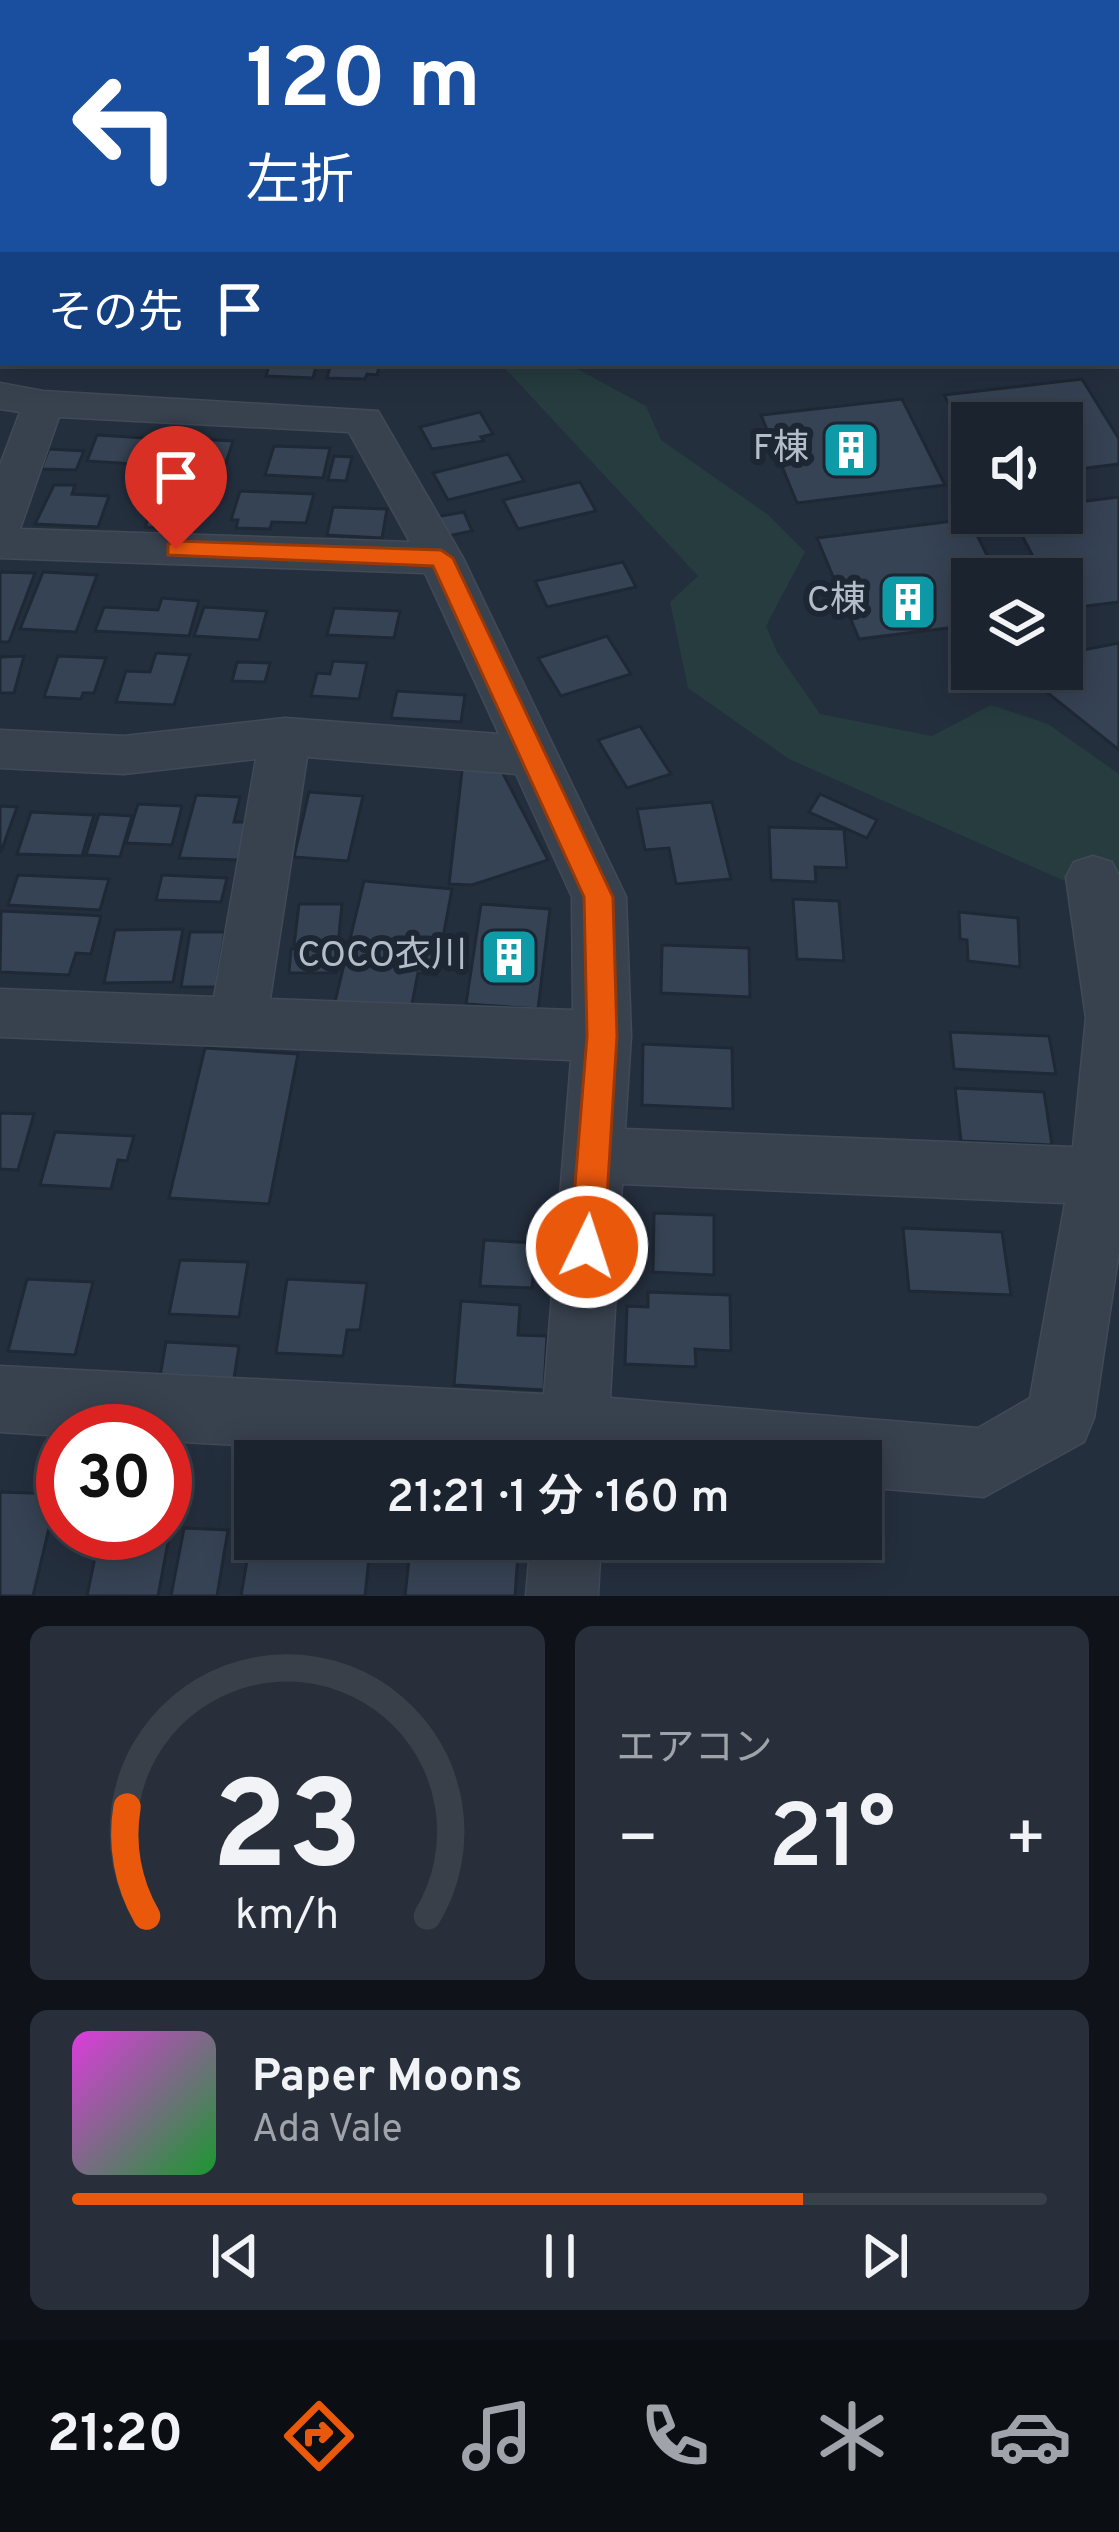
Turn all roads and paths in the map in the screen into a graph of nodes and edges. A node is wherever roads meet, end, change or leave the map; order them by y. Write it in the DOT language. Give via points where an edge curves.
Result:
graph roads {
  1 [pos="0,396"];
  2 [pos="43,404"];
  3 [pos="0,525"];
  4 [pos="0,543"];
  5 [pos="441,558"];
  6 [pos="285,737"];
  7 [pos="0,749"];
  8 [pos="533,756"];
  9 [pos="1094,877"];
  10 [pos="1115,995"];
  11 [pos="0,1013"];
  12 [pos="238,1022"];
  13 [pos="602,1036"];
  14 [pos="593,1155"];
  15 [pos="1100,1175"];
  16 [pos="0,1399"];
  17 [pos="511,1440"];
  18 [pos="573,1440"];
  19 [pos="882,1459"];
  20 [pos="565,1560"];
  21 [pos="562,1596"];
  1 -- 2 [label="street"];
  2 -- 3 [label="street"];
  2 -- 5 [label="street" via="363,421"];
  4 -- 5 [label="street"];
  5 -- 8 [label="street"];
  6 -- 7 [label="street" via="124,755"];
  6 -- 8 [label="street"];
  6 -- 12 [label="street"];
  8 -- 13 [label="street" via="599,897"];
  9 -- 10 [label="street"];
  10 -- 15 [label="street"];
  11 -- 12 [label="street"];
  12 -- 13 [label="street"];
  13 -- 14 [label="street"];
  14 -- 15 [label="street"];
  14 -- 18 [label="street"];
  15 -- 19 [label="street" via="1060,1418 984,1463"];
  16 -- 17 [label="street"];
  20 -- 21 [label="street"];
}
